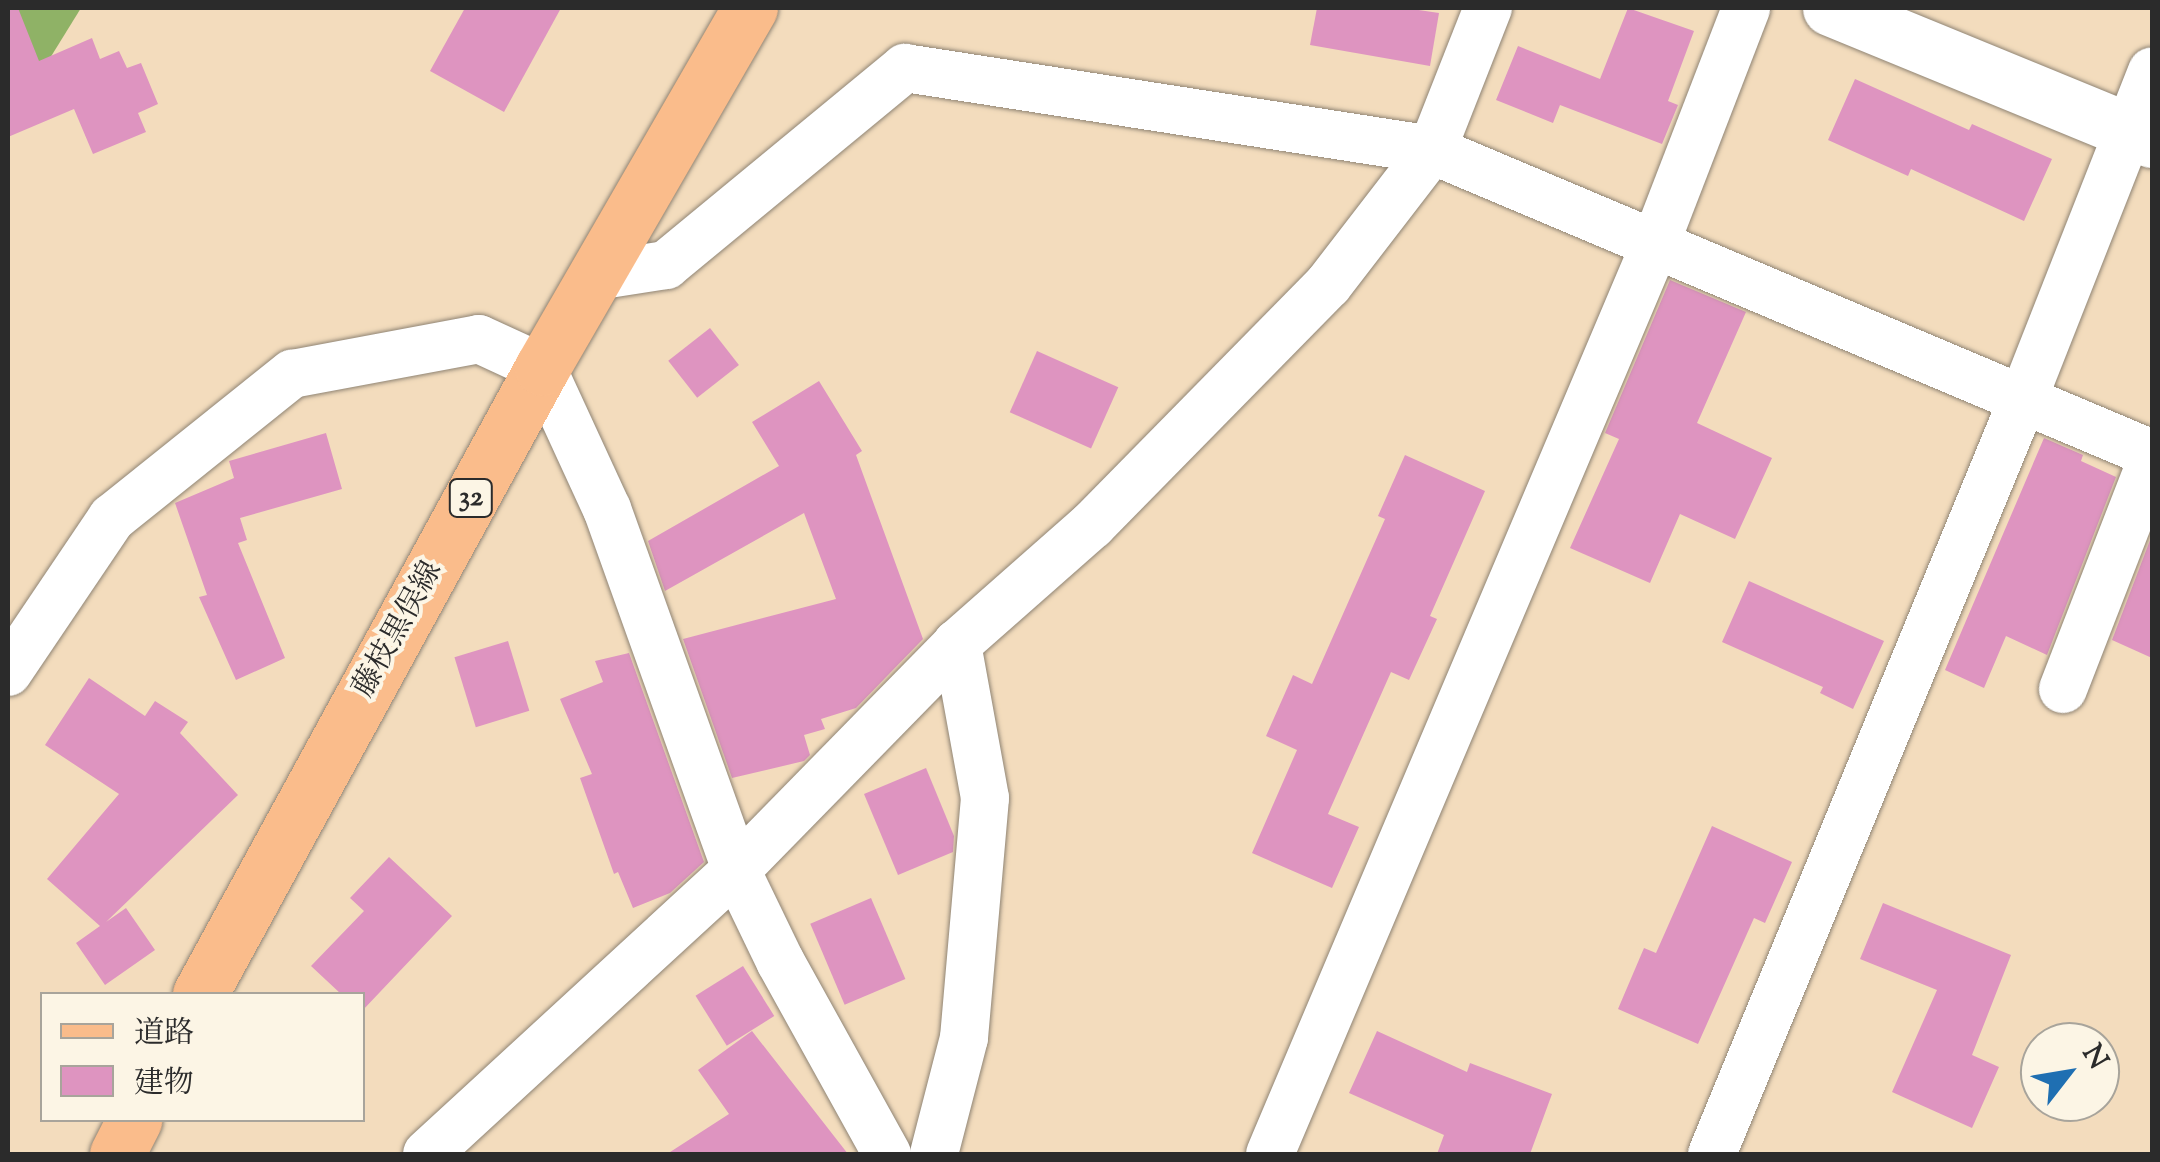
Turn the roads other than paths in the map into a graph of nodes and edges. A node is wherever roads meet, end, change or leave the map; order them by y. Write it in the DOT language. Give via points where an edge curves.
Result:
graph roads {
  1 [pos="750,8"];
  2 [pos="1488,8"];
  3 [pos="1746,8"];
  4 [pos="1830,8"];
  5 [pos="2152,71"];
  6 [pos="2139,135"];
  7 [pos="1432,150"];
  8 [pos="1654,247"];
  9 [pos="595,276"];
  10 [pos="542,368"];
  11 [pos="2023,399"];
  12 [pos="2152,457"];
  13 [pos="957,644"];
  14 [pos="8,672"];
  15 [pos="2062,689"];
  16 [pos="736,870"];
  17 [pos="201,992"];
  18 [pos="133,1122"];
  19 [pos="117,1154"];
  20 [pos="427,1154"];
  21 [pos="887,1154"];
  22 [pos="934,1154"];
  23 [pos="1270,1154"];
  24 [pos="1712,1154"];
  1 -- 9 [label="main road, 藤枝黒俣線 / 32"];
  2 -- 7 [label="street"];
  3 -- 8 [label="street"];
  4 -- 6 [label="street"];
  5 -- 6 [label="street"];
  6 -- 11 [label="street"];
  7 -- 8 [label="street"];
  7 -- 9 [label="street" via="905,68 666,265"];
  7 -- 13 [label="street" via="1328,285 1092,525"];
  8 -- 11 [label="street"];
  8 -- 23 [label="street"];
  9 -- 10 [label="main road, 藤枝黒俣線 / 32"];
  10 -- 14 [label="street" via="479,338 292,374 112,518"];
  10 -- 16 [label="street" via="607,508"];
  10 -- 17 [label="main road, 藤枝黒俣線 / 32"];
  11 -- 12 [label="street"];
  11 -- 24 [label="street"];
  12 -- 15 [label="street"];
  13 -- 16 [label="street"];
  13 -- 22 [label="street" via="985,798 964,1038"];
  16 -- 20 [label="street"];
  16 -- 21 [label="street"];
  18 -- 19 [label="main road"];
}
